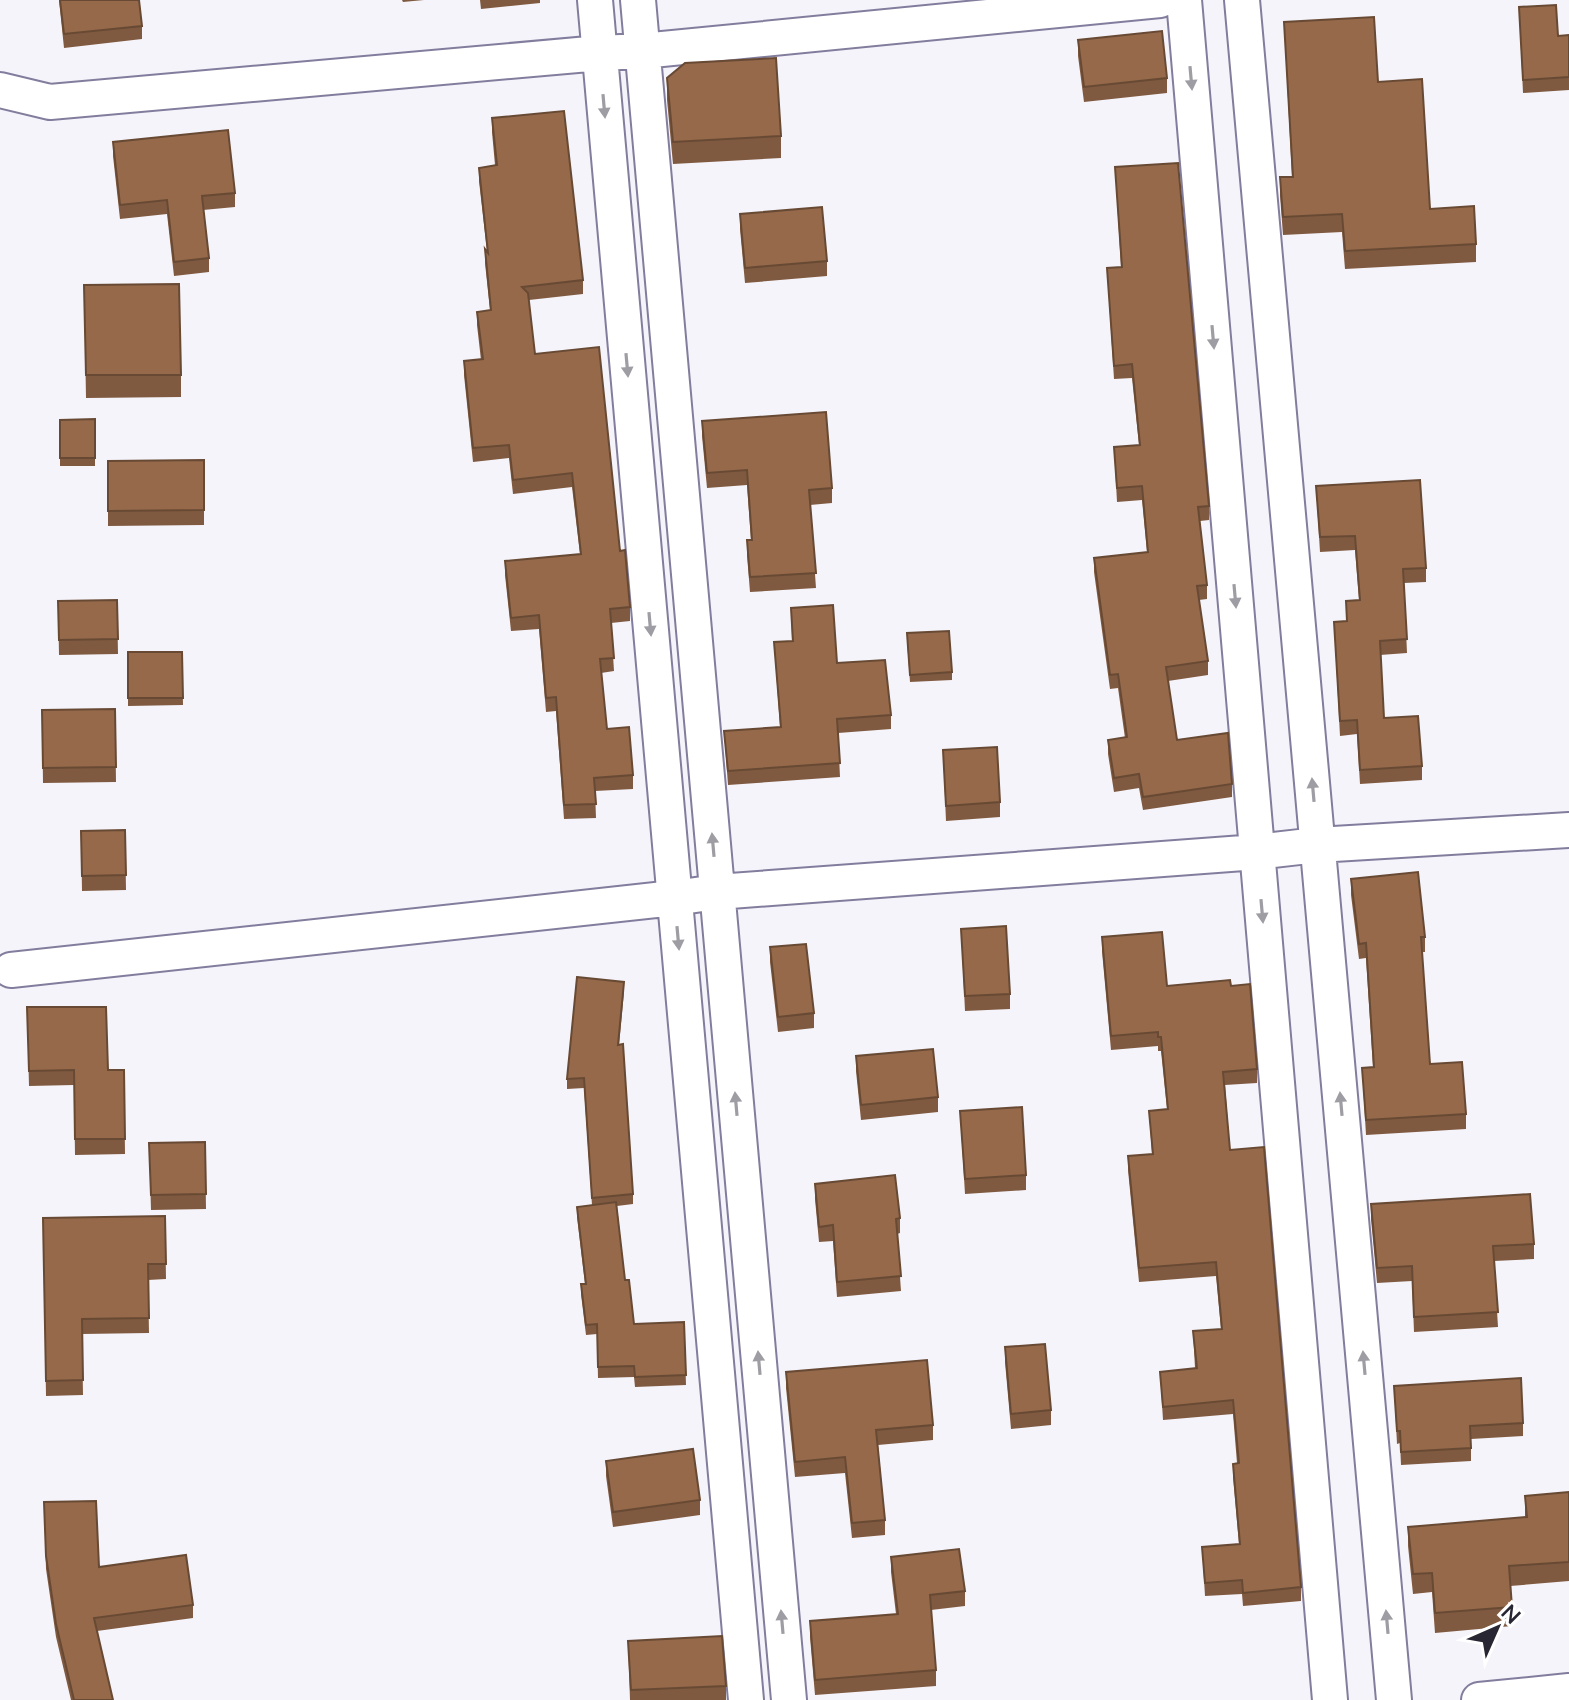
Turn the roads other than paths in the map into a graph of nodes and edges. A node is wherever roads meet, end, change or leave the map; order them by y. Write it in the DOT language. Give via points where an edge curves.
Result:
graph roads {
  1 [pos="595,0"];
  2 [pos="638,0"];
  3 [pos="1160,0"];
  4 [pos="1184,0"];
  5 [pos="1242,0"];
  6 [pos="642,51"];
  7 [pos="600,53"];
  8 [pos="0,90"];
  9 [pos="1569,830"];
  10 [pos="1317,845"];
  11 [pos="1257,852"];
  12 [pos="717,892"];
  13 [pos="674,898"];
  14 [pos="11,970"];
  15 [pos="1569,1691"];
  16 [pos="746,1700"];
  17 [pos="789,1700"];
  18 [pos="1330,1700"];
  19 [pos="1394,1700"];
  20 [pos="1479,1700"];
  1 -- 7 [label="street"];
  2 -- 6 [label="street"];
  3 -- 6 [label="street"];
  4 -- 11 [label="street, one-way"];
  10 -- 5 [label="street, one-way"];
  6 -- 7 [label="street"];
  12 -- 6 [label="street, one-way"];
  7 -- 8 [label="street" via="50,102"];
  7 -- 13 [label="street, one-way"];
  9 -- 10 [label="street"];
  10 -- 11 [label="street"];
  19 -- 10 [label="street, one-way"];
  11 -- 12 [label="street"];
  11 -- 18 [label="street, one-way"];
  12 -- 13 [label="street"];
  17 -- 12 [label="street, one-way"];
  13 -- 14 [label="street"];
  13 -- 16 [label="street, one-way"];
  15 -- 20 [label="street"];
}
